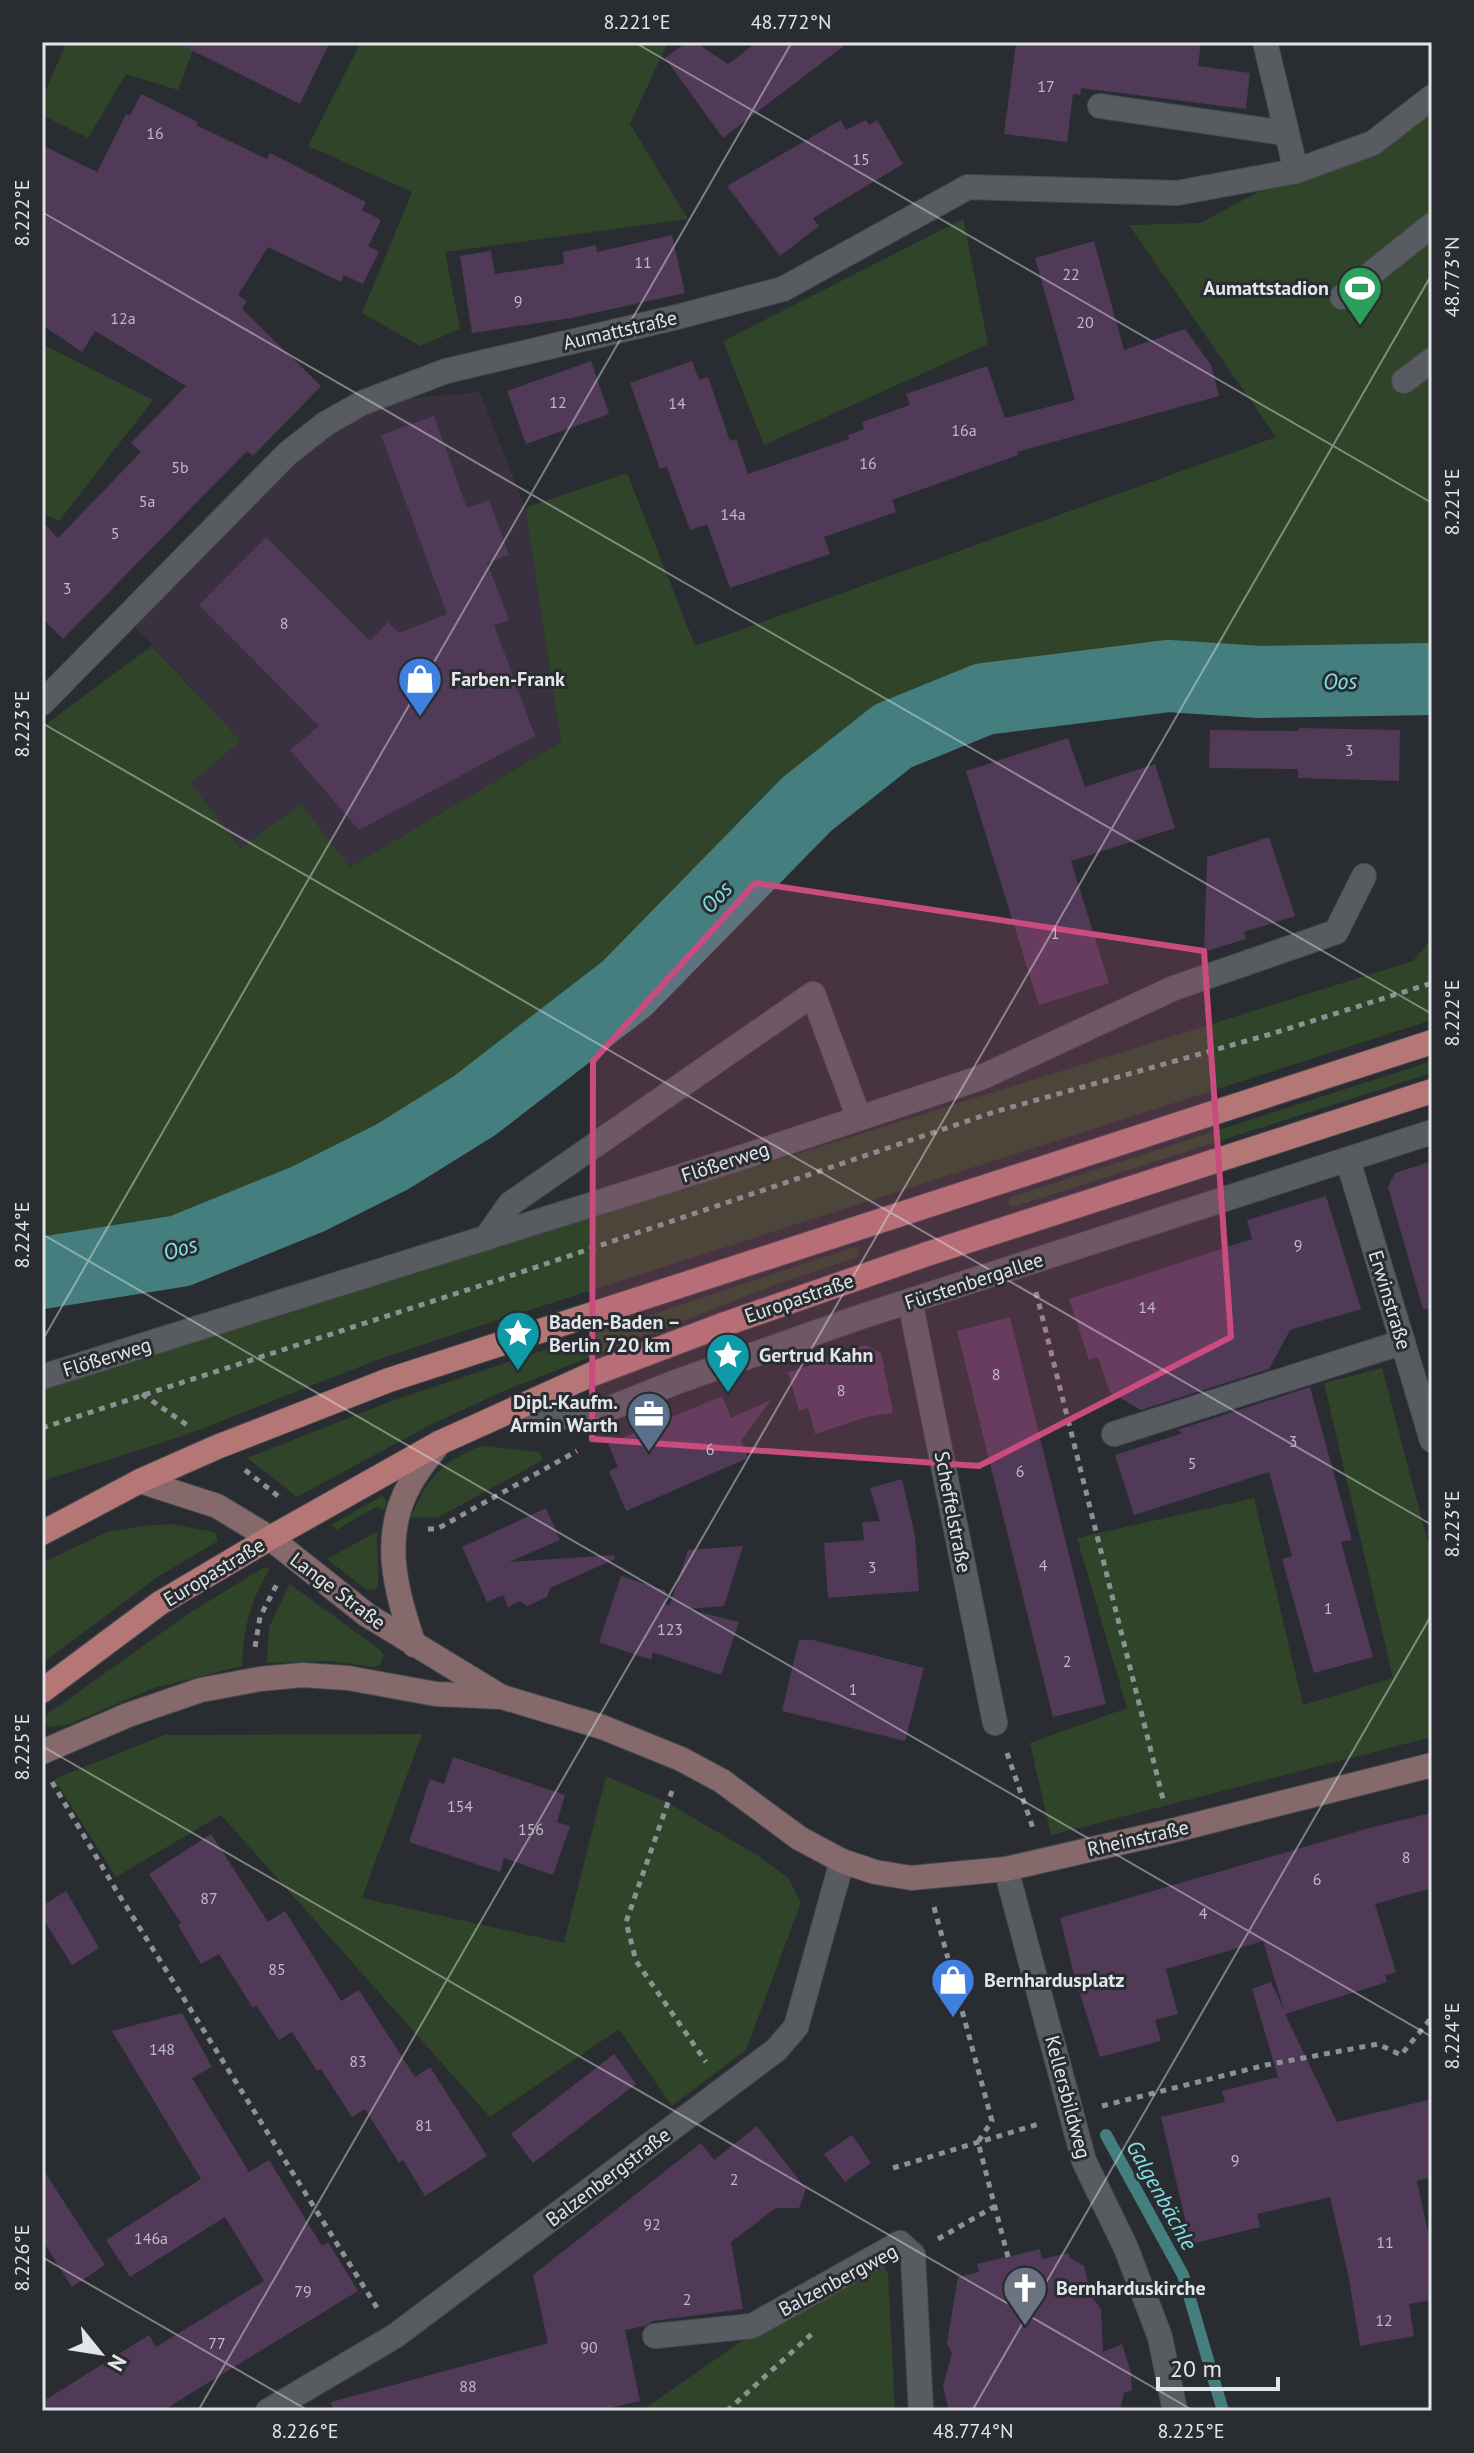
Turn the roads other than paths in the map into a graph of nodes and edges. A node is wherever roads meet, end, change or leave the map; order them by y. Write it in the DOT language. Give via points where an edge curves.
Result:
graph roads {
  1 [pos="1265,42"];
  2 [pos="1432,97"];
  3 [pos="1100,106"];
  4 [pos="1285,133"];
  5 [pos="1296,171"];
  6 [pos="1432,225"];
  7 [pos="1342,297"];
  8 [pos="1432,360"];
  9 [pos="1404,381"];
  10 [pos="42,703"];
  11 [pos="1364,876"];
  12 [pos="1432,1042"];
  13 [pos="1432,1091"];
  14 [pos="859,1118"];
  15 [pos="1432,1132"];
  16 [pos="1348,1160"];
  17 [pos="486,1238"];
  18 [pos="910,1301"];
  19 [pos="1403,1342"];
  20 [pos="42,1377"];
  21 [pos="517,1407"];
  22 [pos="1114,1434"];
  23 [pos="1432,1440"];
  24 [pos="439,1443"];
  25 [pos="140,1481"];
  26 [pos="42,1533"];
  27 [pos="270,1538"];
  28 [pos="414,1645"];
  29 [pos="42,1691"];
  30 [pos="502,1697"];
  31 [pos="995,1723"];
  32 [pos="44,1762"];
  33 [pos="1432,1765"];
  34 [pos="842,1861"];
  35 [pos="1006,1869"];
  36 [pos="655,2336"];
  37 [pos="268,2411"];
  38 [pos="921,2411"];
  39 [pos="1175,2411"];
  1 -- 4 [label="street"];
  2 -- 5 [label="street, Aumattstraße" via="1373,143"];
  3 -- 4 [label="street"];
  4 -- 5 [label="street"];
  5 -- 10 [label="street, Aumattstraße" via="1177,193 968,187 783,289 446,371 362,403 287,454"];
  6 -- 7 [label="street"];
  8 -- 9 [label="street"];
  11 -- 14 [label="street, Flößerweg" via="1336,932 1174,988 980,1078"];
  12 -- 25 [label="main road" via="389,1380"];
  13 -- 21 [label="main road, Europastraße" via="927,1254 590,1375"];
  14 -- 17 [label="street, Flößerweg"];
  14 -- 17 [label="street" via="813,994 510,1204"];
  15 -- 16 [label="street, Fürstenbergallee"];
  16 -- 18 [label="street, Fürstenbergallee"];
  16 -- 19 [label="street, Erwinstraße"];
  17 -- 20 [label="street, Flößerweg"];
  18 -- 21 [label="street, Fürstenbergallee" via="606,1410 565,1417"];
  18 -- 31 [label="street, Scheffelstraße"];
  19 -- 22 [label="street"];
  19 -- 23 [label="street, Erwinstraße"];
  21 -- 24 [label="main road, Europastraße"];
  24 -- 27 [label="main road, Europastraße"];
  24 -- 28 [label="street" via="410,1485 391,1550 395,1587"];
  25 -- 26 [label="main road"];
  25 -- 27 [label="street, Lange Straße" via="217,1506"];
  27 -- 28 [label="street, Lange Straße"];
  27 -- 29 [label="main road, Europastraße" via="160,1603"];
  28 -- 30 [label="street, Lange Straße"];
  30 -- 32 [label="street, Lange Straße" via="436,1694 348,1678 260,1679 201,1690 128,1715"];
  30 -- 34 [label="street, Lange Straße" via="602,1727 681,1759"];
  33 -- 35 [label="street, Rheinstraße"];
  34 -- 35 [label="street, Rheinstraße" via="911,1878"];
  34 -- 37 [label="street, Balzenbergstraße" via="796,2027 776,2050 395,2336"];
  35 -- 39 [label="street, Kellersbildweg" via="1084,2161 1126,2248 1160,2337"];
  36 -- 38 [label="street, Balzenbergweg" via="752,2326 900,2243 913,2255"];
}
